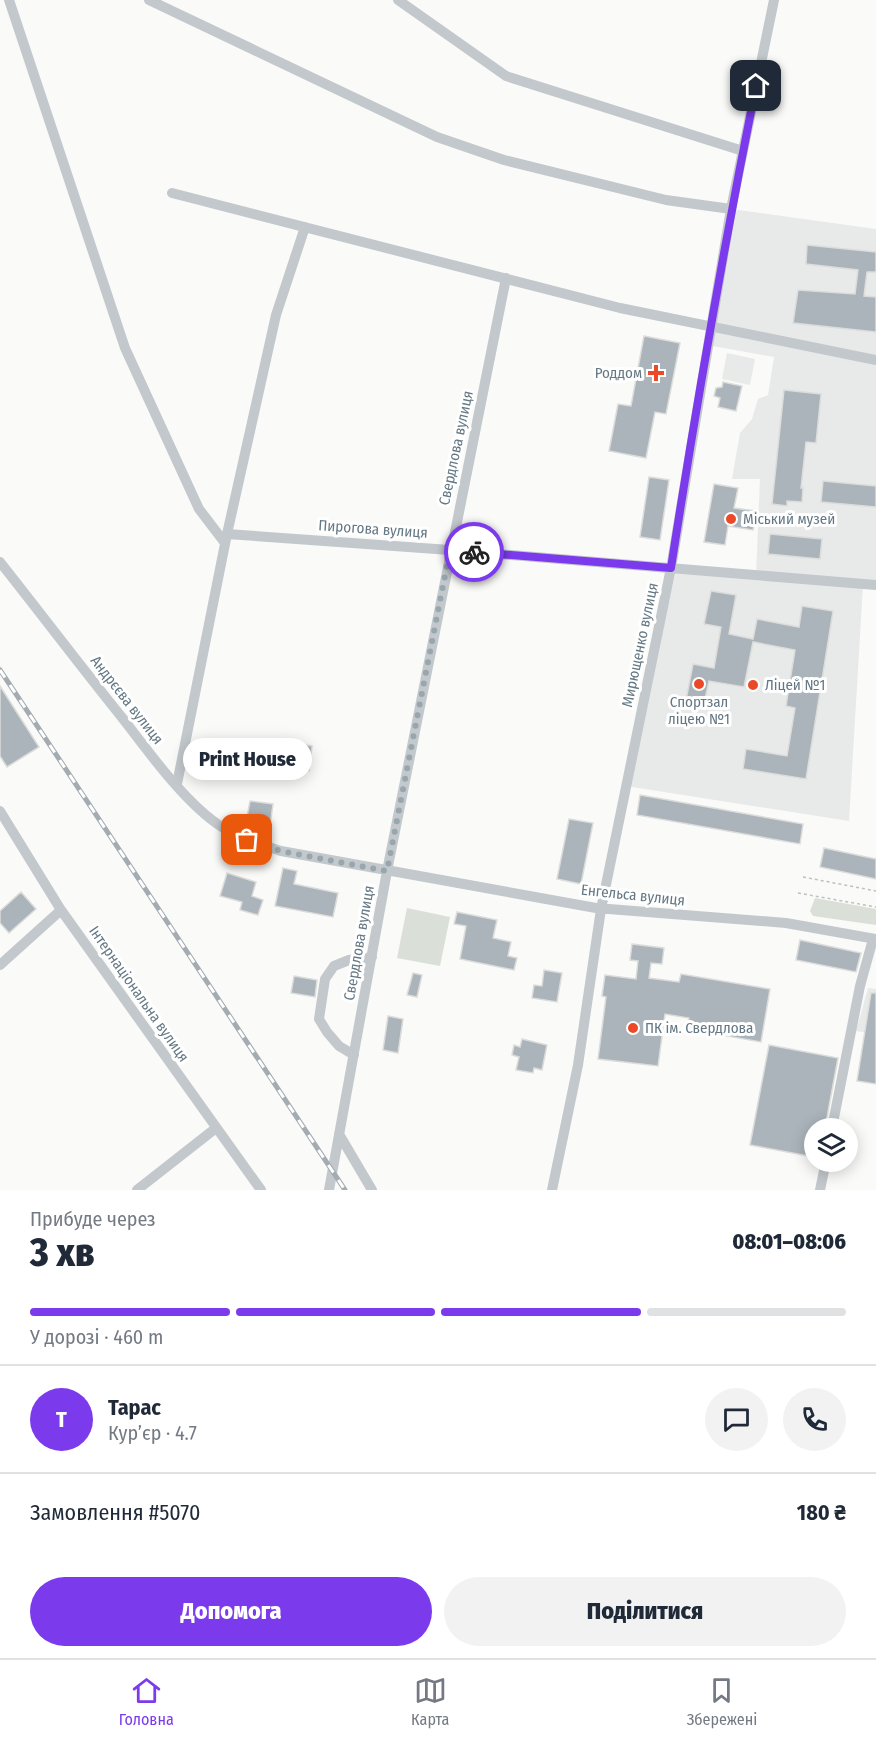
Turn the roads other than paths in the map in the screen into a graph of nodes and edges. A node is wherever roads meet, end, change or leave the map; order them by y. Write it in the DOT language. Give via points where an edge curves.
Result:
graph roads {
  1 [pos="9,0"];
  2 [pos="149,0"];
  3 [pos="398,0"];
  4 [pos="774,0"];
  5 [pos="743,151"];
  6 [pos="172,192"];
  7 [pos="731,209"];
  8 [pos="305,227"];
  9 [pos="506,278"];
  10 [pos="710,327"];
  11 [pos="876,360"];
  12 [pos="226,539"];
  13 [pos="450,550"];
  14 [pos="0,562"];
  15 [pos="671,568"];
  16 [pos="876,585"];
  17 [pos="177,784"];
  18 [pos="0,811"];
  19 [pos="387,871"];
  20 [pos="602,909"];
  21 [pos="61,910"];
  22 [pos="875,939"];
  23 [pos="372,957"];
  24 [pos="0,965"];
  25 [pos="354,1055"];
  26 [pos="834,1118"];
  27 [pos="216,1128"];
  28 [pos="339,1134"];
  29 [pos="824,1172"];
  30 [pos="137,1190"];
  31 [pos="261,1190"];
  32 [pos="329,1190"];
  33 [pos="372,1190"];
  34 [pos="552,1190"];
  35 [pos="820,1190"];
  1 -- 12 [label="street" via="125,348 199,509"];
  2 -- 7 [label="street" via="437,137 504,160 666,200"];
  3 -- 5 [label="street" via="506,76"];
  4 -- 5 [label="street, Мирющенко вулиця"];
  5 -- 7 [label="street, Мирющенко вулиця"];
  6 -- 8 [label="street"];
  7 -- 10 [label="street, Мирющенко вулиця"];
  8 -- 9 [label="street"];
  8 -- 12 [label="street" via="276,315"];
  9 -- 10 [label="street"];
  9 -- 13 [label="street, Свердлова вулиця"];
  10 -- 11 [label="street"];
  10 -- 15 [label="street, Мирющенко вулиця"];
  12 -- 13 [label="street, Пирогова вулиця"];
  12 -- 17 [label="street"];
  13 -- 15 [label="street, Пирогова вулиця"];
  13 -- 19 [label="street, Свердлова вулиця"];
  14 -- 17 [label="street, Андрєєва вулиця"];
  15 -- 16 [label="street, Пирогова вулиця"];
  15 -- 20 [label="street, Мирющенко вулиця"];
  17 -- 19 [label="street, Андрєєва вулиця" via="201,811 247,840 281,851"];
  18 -- 21 [label="street, Інтернаціональна вулиця"];
  19 -- 20 [label="street, Енгельса вулиця"];
  19 -- 23 [label="street, Свердлова вулиця"];
  20 -- 22 [label="street, Енгельса вулиця" via="786,923"];
  20 -- 34 [label="street, Мирющенко вулиця" via="578,1065"];
  21 -- 24 [label="street"];
  21 -- 27 [label="street, Інтернаціональна вулиця"];
  22 -- 26 [label="street" via="861,986"];
  23 -- 25 [label="street, Свердлова вулиця"];
  23 -- 25 [label="street" via="334,966 325,979 319,1019 339,1046"];
  25 -- 28 [label="street, Свердлова вулиця"];
  27 -- 30 [label="street"];
  27 -- 31 [label="street, Інтернаціональна вулиця"];
  28 -- 32 [label="street, Свердлова вулиця"];
  28 -- 33 [label="street"];
  29 -- 35 [label="street"];
}
